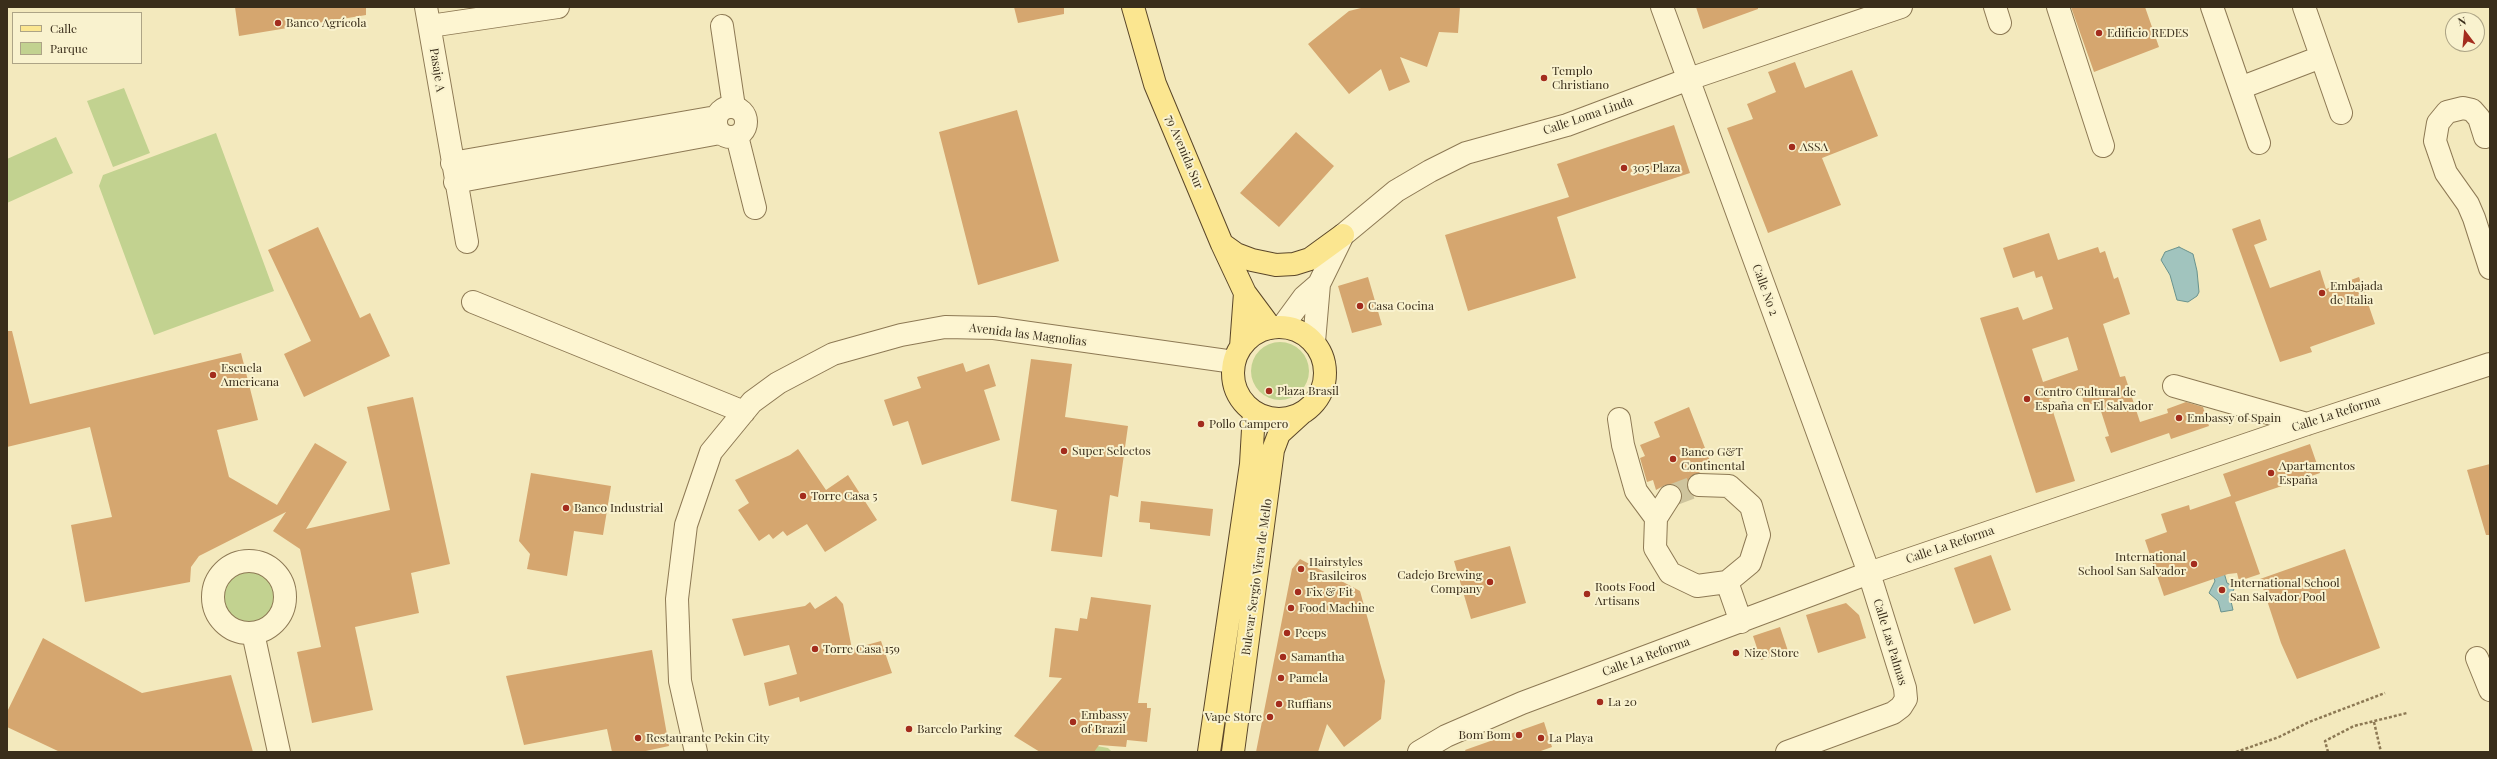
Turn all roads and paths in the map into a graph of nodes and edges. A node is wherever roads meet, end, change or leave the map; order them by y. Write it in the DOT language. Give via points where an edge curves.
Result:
graph roads {
  1 [pos="558,7"];
  2 [pos="1132,7"];
  3 [pos="1662,7"];
  4 [pos="1901,7"];
  5 [pos="2058,7"];
  6 [pos="2212,7"];
  7 [pos="2304,7"];
  8 [pos="428,17"];
  9 [pos="722,26"];
  10 [pos="2321,57"];
  11 [pos="1689,79"];
  12 [pos="2240,88"];
  13 [pos="2341,113"];
  14 [pos="727,123"];
  15 [pos="2485,137"];
  16 [pos="2259,143"];
  17 [pos="2103,146"];
  18 [pos="454,173"];
  19 [pos="755,208"];
  20 [pos="1343,236"];
  21 [pos="467,242"];
  22 [pos="1222,244"];
  23 [pos="2490,268"];
  24 [pos="1319,284"];
  25 [pos="1245,293"];
  26 [pos="473,302"];
  27 [pos="1276,328"];
  28 [pos="1314,342"];
  29 [pos="1238,355"];
  30 [pos="2490,364"];
  31 [pos="2174,386"];
  32 [pos="744,412"];
  33 [pos="1254,412"];
  34 [pos="1302,413"];
  35 [pos="1619,419"];
  36 [pos="2307,424"];
  37 [pos="1699,485"];
  38 [pos="1670,496"];
  39 [pos="1656,518"];
  40 [pos="1869,573"];
  41 [pos="1727,582"];
  42 [pos="1741,622"];
  43 [pos="253,633"];
  44 [pos="2477,658"];
  45 [pos="2490,690"];
  46 [pos="2385,693"];
  47 [pos="2407,713"];
  48 [pos="2374,722"];
  49 [pos="279,752"];
  50 [pos="696,752"];
  51 [pos="1209,752"];
  52 [pos="1233,752"];
  53 [pos="1419,752"];
  54 [pos="1787,752"];
  55 [pos="2236,752"];
  56 [pos="2328,752"];
  57 [pos="2381,752"];
  1 -- 8 [label="street, Pasaje A"];
  2 -- 22 [label="main road, 79 Avenida Sur" via="1155,84"];
  3 -- 11 [label="street, Calle No 2"];
  4 -- 11 [label="street, Calle Loma Linda"];
  5 -- 17 [label="street"];
  6 -- 12 [label="street"];
  7 -- 10 [label="street"];
  8 -- 18 [label="street, Pasaje A"];
  9 -- 14 [label="street"];
  10 -- 12 [label="street"];
  10 -- 13 [label="street"];
  11 -- 20 [label="street, Calle Loma Linda" via="1567,125 1466,154 1396,191"];
  11 -- 40 [label="street, Calle No 2"];
  12 -- 16 [label="street"];
  14 -- 18 [label="street"];
  14 -- 19 [label="street"];
  15 -- 23 [label="street" via="2479,118 2472,110 2463,108 2447,112 2438,123 2435,142 2446,173 2471,211"];
  18 -- 21 [label="street, Pasaje A"];
  20 -- 22 [label="main road" via="1310,259 1276,265 1236,254"];
  20 -- 24 [label="street, Calle Loma Linda"];
  22 -- 25 [label="main road, 79 Avenida Sur"];
  24 -- 27 [label="street, Calle Loma Linda" via="1304,296"];
  24 -- 28 [label="street, Calle Loma Linda"];
  25 -- 27 [label="main road, 79 Avenida Sur"];
  25 -- 29 [label="main road, 79 Avenida Sur"];
  26 -- 32 [label="street"];
  27 -- 28 [label="main road" via="1303,334"];
  27 -- 29 [label="main road" via="1253,336"];
  28 -- 34 [label="main road" via="1324,361 1325,381 1313,405"];
  29 -- 32 [label="street, Avenida las Magnolias" via="994,328 945,327 901,335 833,354 778,383 752,402"];
  29 -- 33 [label="main road" via="1233,379 1236,392 1244,404"];
  30 -- 36 [label="street, Calle La Reforma"];
  31 -- 36 [label="street"];
  32 -- 50 [label="street, Avenida las Magnolias" via="711,452 686,525 676,599 680,674"];
  33 -- 34 [label="main road" via="1278,420"];
  33 -- 51 [label="main road, Bulevar Sergio Viera de Mello" via="1251,464"];
  34 -- 52 [label="main road, Bulevar Sergio Viera de Mello" via="1279,434 1273,450"];
  35 -- 39 [label="street" via="1623,445 1636,491"];
  36 -- 40 [label="street, Calle La Reforma"];
  37 -- 41 [label="street" via="1729,486 1751,506 1759,535 1750,563"];
  38 -- 39 [label="street"];
  39 -- 41 [label="street" via="1655,548 1670,573 1697,586"];
  40 -- 42 [label="street, Calle La Reforma"];
  40 -- 54 [label="street, Calle Las Palmas" via="1906,699 1893,713"];
  41 -- 42 [label="street"];
  42 -- 53 [label="street, Calle La Reforma" via="1522,702 1446,736"];
  43 -- 49 [label="street"];
  44 -- 45 [label="street"];
  46 -- 55 [label="path"];
  47 -- 48 [label="path"];
  48 -- 56 [label="path" via="2354,726 2325,741"];
  48 -- 57 [label="path"];
}
